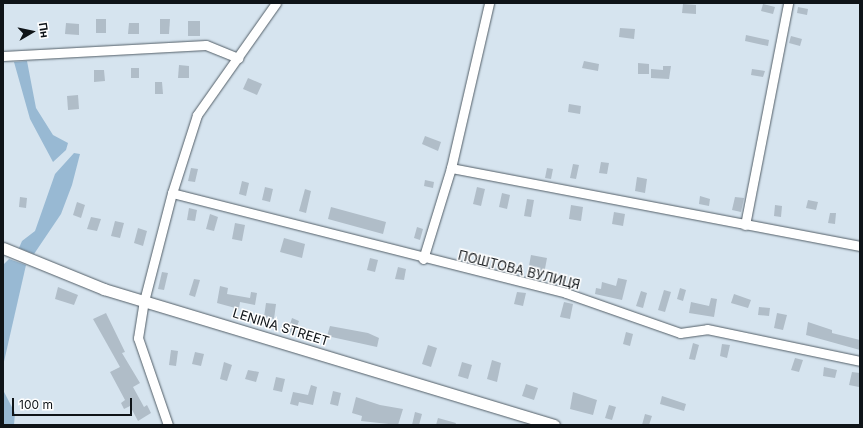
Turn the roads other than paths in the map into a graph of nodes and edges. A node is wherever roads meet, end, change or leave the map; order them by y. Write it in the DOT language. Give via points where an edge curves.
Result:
graph roads {
  1 [pos="276,3"];
  2 [pos="489,3"];
  3 [pos="788,3"];
  4 [pos="3,56"];
  5 [pos="238,58"];
  6 [pos="451,168"];
  7 [pos="172,193"];
  8 [pos="744,225"];
  9 [pos="860,246"];
  10 [pos="3,248"];
  11 [pos="423,259"];
  12 [pos="144,301"];
  13 [pos="860,361"];
  14 [pos="168,425"];
  15 [pos="554,425"];
  1 -- 5 [label="street"];
  2 -- 6 [label="street"];
  3 -- 8 [label="street"];
  4 -- 5 [label="street" via="206,45"];
  5 -- 7 [label="street" via="197,116"];
  6 -- 8 [label="street"];
  6 -- 11 [label="street"];
  7 -- 11 [label="street, ПОШТОВА ВУЛИЦЯ"];
  7 -- 12 [label="street"];
  8 -- 9 [label="street"];
  10 -- 12 [label="street, LENINA STREET" via="104,289"];
  11 -- 13 [label="street, ПОШТОВА ВУЛИЦЯ" via="566,293 680,333 707,329"];
  12 -- 14 [label="street" via="138,338"];
  12 -- 15 [label="street, LENINA STREET"];
}
